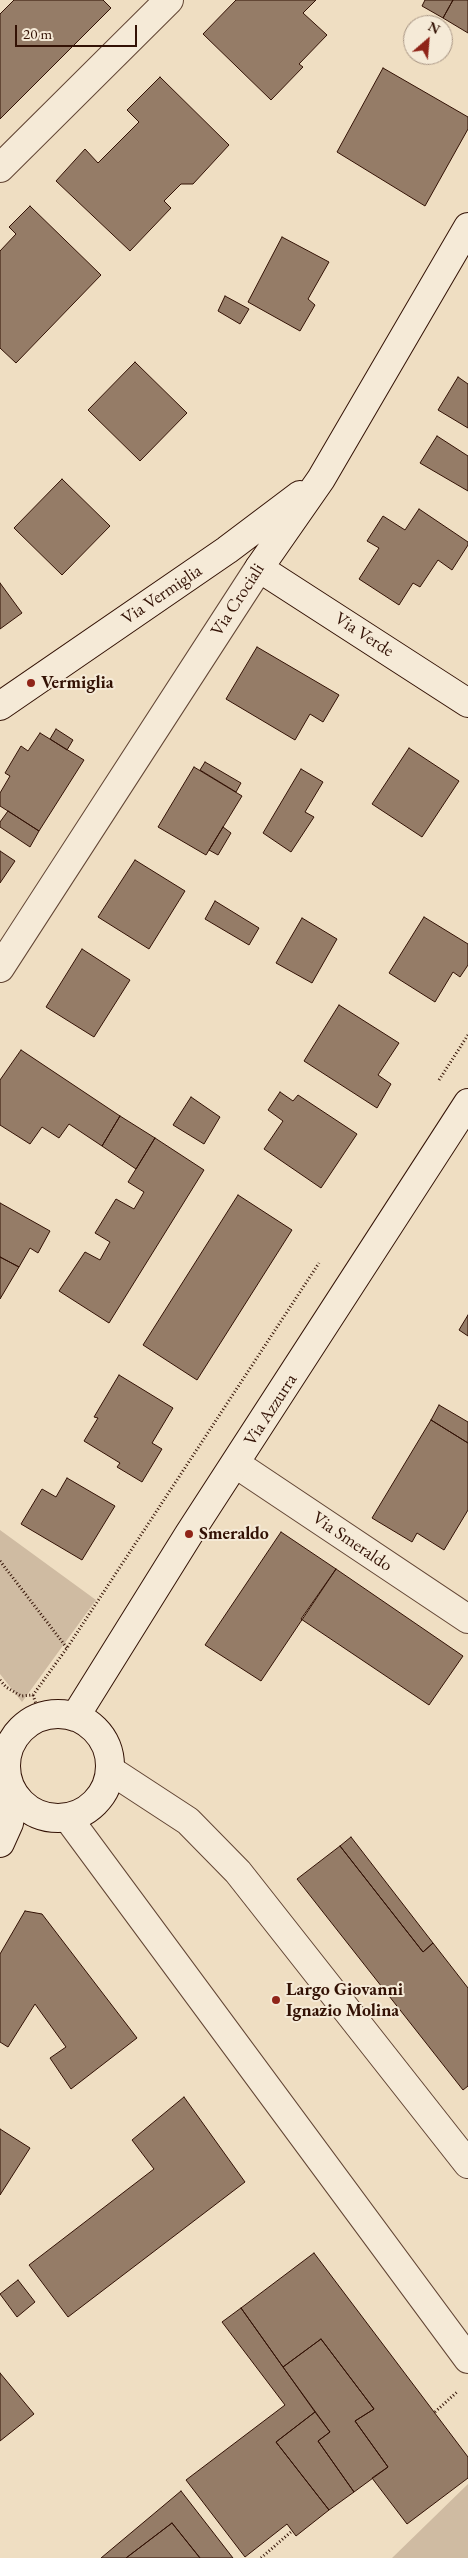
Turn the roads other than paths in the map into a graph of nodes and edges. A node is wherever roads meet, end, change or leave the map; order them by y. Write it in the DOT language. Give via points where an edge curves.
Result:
graph roads {
  1 [pos="169,0"];
  2 [pos="0,168"];
  3 [pos="468,227"];
  4 [pos="321,479"];
  5 [pos="259,568"];
  6 [pos="468,703"];
  7 [pos="0,706"];
  8 [pos="0,968"];
  9 [pos="468,1103"];
  10 [pos="236,1464"];
  11 [pos="468,1619"];
  12 [pos="75,1717"];
  13 [pos="6,1731"];
  14 [pos="110,1770"];
  15 [pos="10,1790"];
  16 [pos="60,1818"];
  17 [pos="1,1841"];
  18 [pos="468,2164"];
  19 [pos="468,2359"];
  1 -- 2 [label="street"];
  3 -- 4 [label="street, Via Crociali"];
  4 -- 5 [label="street, Via Crociali"];
  4 -- 7 [label="street, Via Vermiglia" via="227,550"];
  5 -- 6 [label="street, Via Verde"];
  5 -- 8 [label="street, Via Crociali"];
  9 -- 10 [label="street, Via Azzurra"];
  10 -- 11 [label="street, Via Smeraldo"];
  10 -- 12 [label="street, Via Azzurra"];
  12 -- 13 [label="street" via="37,1706 24,1725"];
  12 -- 14 [label="street" via="90,1725 101,1738 109,1753"];
  13 -- 15 [label="street" via="5,1772"];
  14 -- 16 [label="street" via="106,1787 98,1800 84,1811"];
  14 -- 18 [label="street" via="188,1820 238,1872"];
  15 -- 16 [label="street" via="20,1804 35,1814"];
  15 -- 17 [label="street" via="12,1806"];
  16 -- 17 [label="street" via="17,1829"];
  16 -- 19 [label="street"];
}
